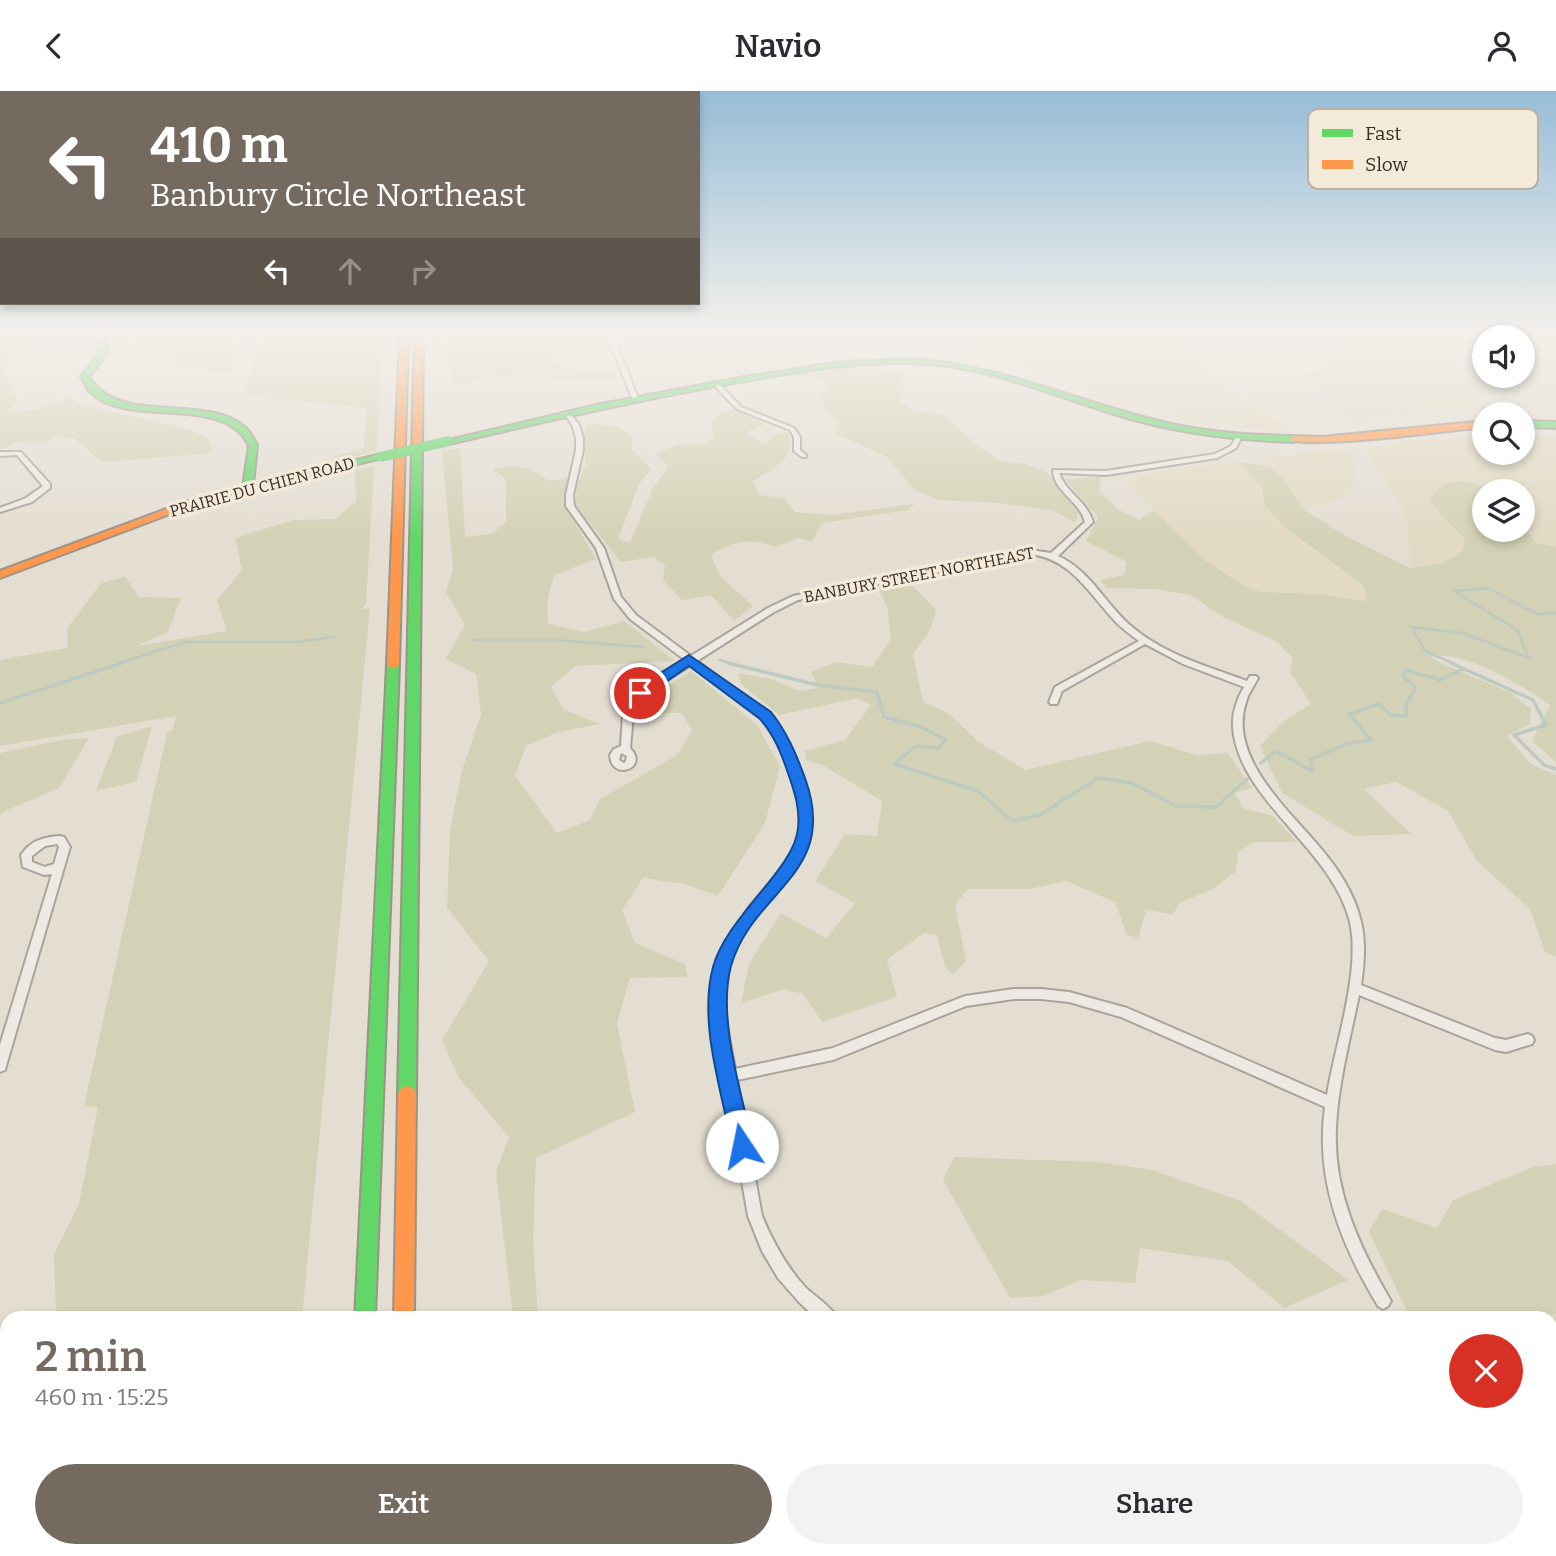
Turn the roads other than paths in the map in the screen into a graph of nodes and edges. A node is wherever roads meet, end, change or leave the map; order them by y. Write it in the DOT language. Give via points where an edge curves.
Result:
graph roads {
  1 [pos="124,401"];
  2 [pos="402,401"];
  3 [pos="418,401"];
  4 [pos="620,401"];
  5 [pos="733,401"];
  6 [pos="1090,401"];
  7 [pos="567,413"];
  8 [pos="1535,424"];
  9 [pos="1472,425"];
  10 [pos="1556,425"];
  11 [pos="1238,438"];
  12 [pos="0,454"];
  13 [pos="804,456"];
  14 [pos="248,487"];
  15 [pos="0,510"];
  16 [pos="1054,555"];
  17 [pos="0,575"];
  18 [pos="1145,641"];
  19 [pos="689,659"];
  20 [pos="1054,702"];
  21 [pos="625,751"];
  22 [pos="58,868"];
  23 [pos="1354,988"];
  24 [pos="1528,1040"];
  25 [pos="0,1066"];
  26 [pos="729,1076"];
  27 [pos="1332,1104"];
  28 [pos="1383,1301"];
  29 [pos="365,1311"];
  30 [pos="404,1311"];
  31 [pos="821,1311"];
  1 -- 14 [label="main road" via="237,426 250,436 253,445"];
  2 -- 29 [label="main road"];
  3 -- 30 [label="main road"];
  4 -- 7 [label="main road, PRAIRIE DU CHIEN ROAD"];
  5 -- 13 [label="street" via="792,429 797,451"];
  6 -- 11 [label="main road, PRAIRIE DU CHIEN ROAD" via="1160,425"];
  7 -- 14 [label="main road, PRAIRIE DU CHIEN ROAD, bridge"];
  7 -- 19 [label="street" via="574,422 580,451 570,506 600,548 623,606"];
  8 -- 10 [label="main road"];
  9 -- 11 [label="main road, PRAIRIE DU CHIEN ROAD" via="1329,440"];
  11 -- 16 [label="street" via="1234,447 1217,456 1114,472 1055,471 1089,522"];
  12 -- 15 [label="street" via="19,453 47,486 29,500"];
  14 -- 17 [label="main road, PRAIRIE DU CHIEN ROAD" via="172,509"];
  16 -- 18 [label="street, BANBURY STREET NORTHEAST" via="1116,619"];
  16 -- 19 [label="street, BANBURY STREET NORTHEAST" via="1030,552 810,594 771,610"];
  18 -- 20 [label="street" via="1058,689"];
  18 -- 23 [label="street, BANBURY STREET NORTHEAST" via="1182,660 1250,681 1237,718 1243,751 1262,787 1321,856 1343,890 1358,938"];
  19 -- 21 [label="street, BANBURY STREET NORTHEAST" via="634,700"];
  19 -- 26 [label="street" via="774,726 788,751 807,814 797,857 737,931 723,965 718,1008"];
  22 -- 25 [label="street"];
  23 -- 24 [label="street" via="1495,1044"];
  23 -- 27 [label="street"];
  26 -- 27 [label="street" via="833,1053 965,1001 1041,994 1123,1012"];
  26 -- 31 [label="street" via="763,1238 789,1282"];
  27 -- 28 [label="street" via="1330,1156 1339,1209 1351,1243"];
}
